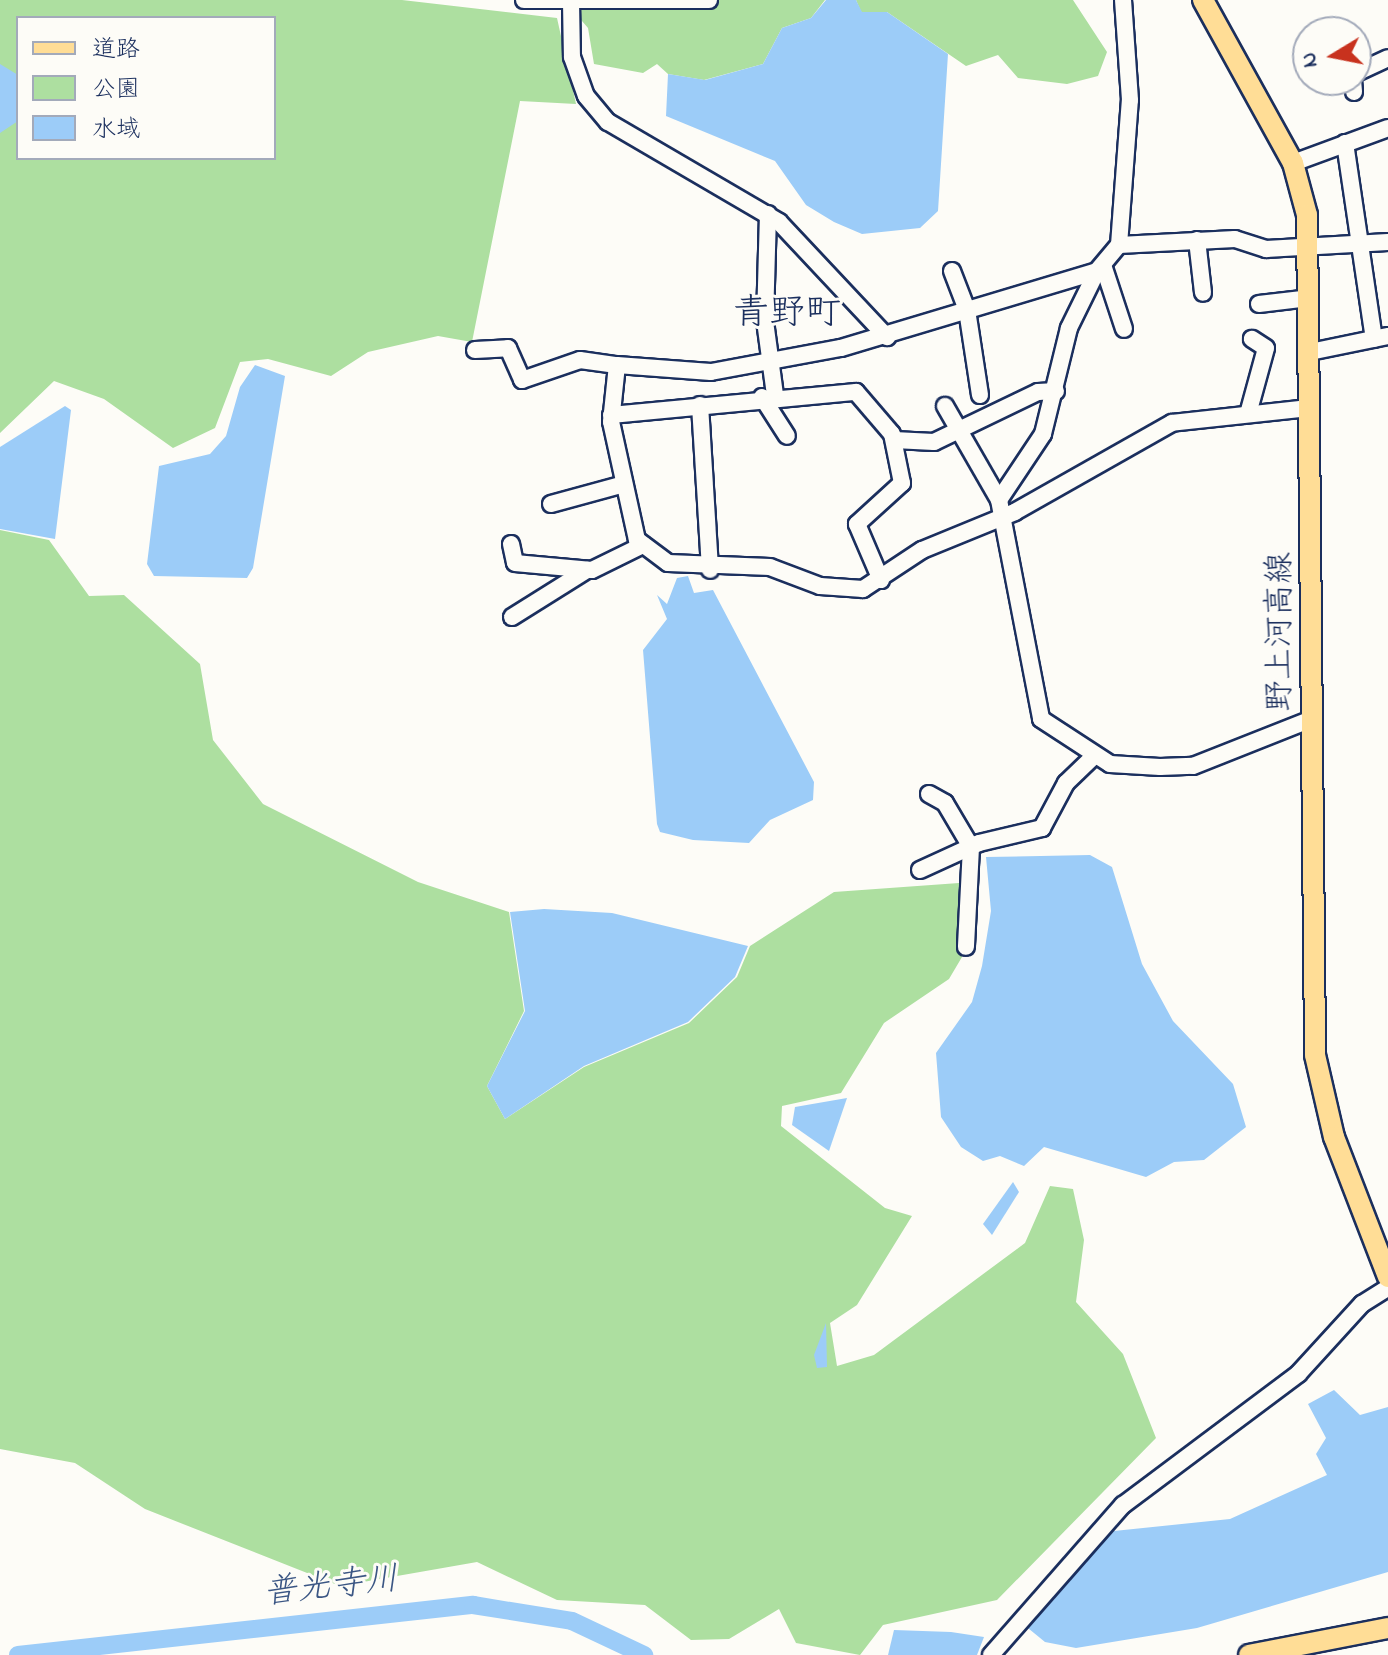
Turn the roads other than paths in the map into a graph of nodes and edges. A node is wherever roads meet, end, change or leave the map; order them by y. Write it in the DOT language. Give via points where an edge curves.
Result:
graph roads {
  1 [pos="524,0"];
  2 [pos="709,0"];
  3 [pos="1123,0"];
  4 [pos="1203,0"];
  5 [pos="571,2"];
  6 [pos="1388,128"];
  7 [pos="1345,143"];
  8 [pos="1293,163"];
  9 [pos="768,214"];
  10 [pos="1197,240"];
  11 [pos="1355,241"];
  12 [pos="1388,242"];
  13 [pos="1119,245"];
  14 [pos="1308,247"];
  15 [pos="1100,270"];
  16 [pos="952,271"];
  17 [pos="1203,293"];
  18 [pos="1309,298"];
  19 [pos="1259,304"];
  20 [pos="967,310"];
  21 [pos="1124,329"];
  22 [pos="887,337"];
  23 [pos="1381,338"];
  24 [pos="1252,339"];
  25 [pos="475,350"];
  26 [pos="1310,352"];
  27 [pos="770,361"];
  28 [pos="617,365"];
  29 [pos="1056,391"];
  30 [pos="980,395"];
  31 [pos="769,396"];
  32 [pos="700,405"];
  33 [pos="945,406"];
  34 [pos="1309,408"];
  35 [pos="1248,414"];
  36 [pos="611,415"];
  37 [pos="956,431"];
  38 [pos="787,436"];
  39 [pos="894,440"];
  40 [pos="624,484"];
  41 [pos="551,504"];
  42 [pos="1000,509"];
  43 [pos="511,544"];
  44 [pos="643,545"];
  45 [pos="587,570"];
  46 [pos="710,570"];
  47 [pos="881,580"];
  48 [pos="512,617"];
  49 [pos="1312,719"];
  50 [pos="1094,756"];
  51 [pos="929,794"];
  52 [pos="971,847"];
  53 [pos="920,870"];
  54 [pos="966,947"];
  55 [pos="1388,1277"];
  56 [pos="1388,1288"];
  57 [pos="1388,1628"];
  58 [pos="991,1655"];
  59 [pos="1249,1655"];
  1 -- 5 [label="street"];
  2 -- 5 [label="street"];
  3 -- 13 [label="street" via="1130,100"];
  4 -- 8 [label="main road, 野上河高線"];
  5 -- 9 [label="street" via="572,57 586,96 608,122"];
  6 -- 7 [label="street"];
  7 -- 8 [label="street"];
  7 -- 11 [label="street"];
  8 -- 14 [label="main road, 野上河高線"];
  9 -- 22 [label="street"];
  9 -- 27 [label="street"];
  10 -- 13 [label="street"];
  10 -- 14 [label="street"];
  10 -- 17 [label="street"];
  11 -- 12 [label="street"];
  11 -- 14 [label="street"];
  11 -- 23 [label="street"];
  13 -- 15 [label="street"];
  14 -- 18 [label="main road, 野上河高線"];
  15 -- 20 [label="street"];
  15 -- 21 [label="street"];
  15 -- 29 [label="street" via="1069,328"];
  16 -- 20 [label="street"];
  18 -- 19 [label="street"];
  18 -- 26 [label="main road, 野上河高線"];
  20 -- 22 [label="street"];
  20 -- 30 [label="street"];
  22 -- 27 [label="street"];
  23 -- 26 [label="street"];
  24 -- 35 [label="street" via="1266,348"];
  25 -- 28 [label="street" via="508,348 522,380 580,360"];
  26 -- 34 [label="main road, 野上河高線"];
  27 -- 28 [label="street" via="711,372"];
  27 -- 31 [label="street"];
  28 -- 36 [label="street"];
  29 -- 37 [label="street" via="1038,392"];
  29 -- 42 [label="street" via="1043,434"];
  31 -- 32 [label="street"];
  31 -- 38 [label="street"];
  31 -- 39 [label="street" via="856,392"];
  32 -- 36 [label="street"];
  32 -- 46 [label="street"];
  33 -- 37 [label="street"];
  34 -- 35 [label="street"];
  34 -- 49 [label="main road, 野上河高線"];
  35 -- 42 [label="street" via="1172,423"];
  36 -- 40 [label="street"];
  37 -- 39 [label="street" via="934,442"];
  37 -- 42 [label="street"];
  39 -- 47 [label="street" via="901,486 856,526"];
  40 -- 41 [label="street"];
  40 -- 44 [label="street"];
  42 -- 47 [label="street" via="922,550"];
  42 -- 50 [label="street" via="1041,719"];
  43 -- 45 [label="street" via="515,563"];
  44 -- 45 [label="street"];
  44 -- 46 [label="street" via="668,563"];
  45 -- 48 [label="street"];
  46 -- 47 [label="street" via="770,567 820,586 863,589"];
  49 -- 50 [label="street" via="1193,766 1110,764"];
  49 -- 55 [label="main road, 野上河高線" via="1315,1055 1334,1137"];
  50 -- 52 [label="street" via="1066,783 1042,828"];
  51 -- 52 [label="street" via="945,803"];
  52 -- 53 [label="street"];
  52 -- 54 [label="street"];
  56 -- 58 [label="street" via="1362,1304 1298,1374 1123,1505"];
  57 -- 59 [label="main road"];
}
